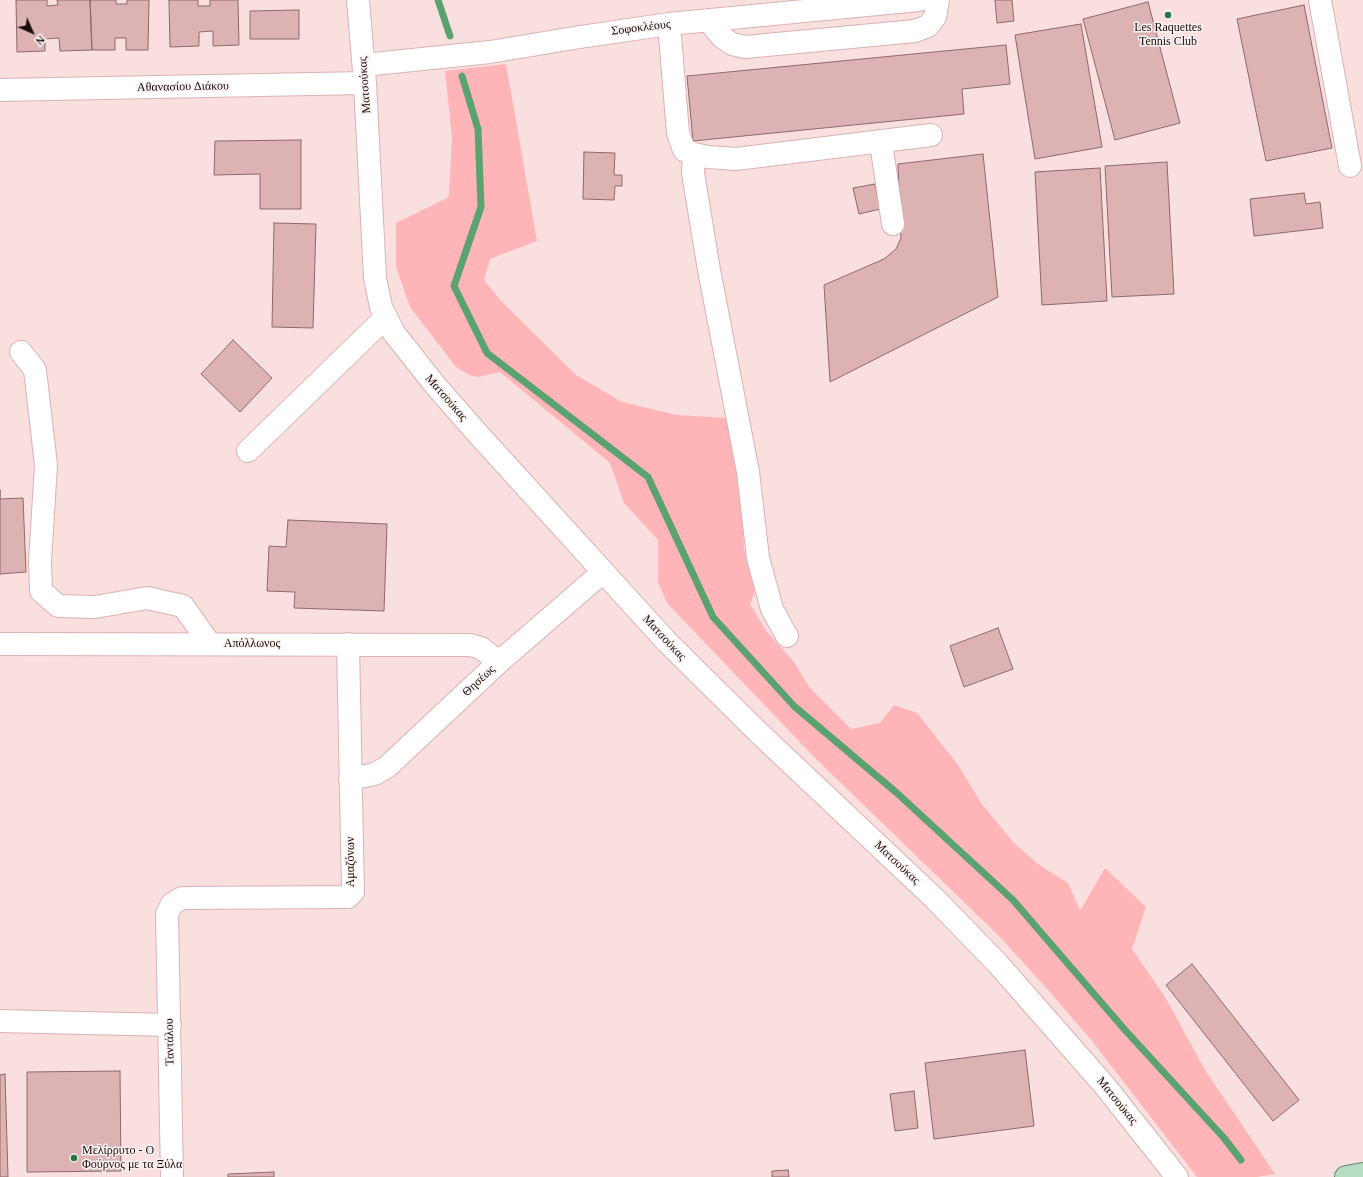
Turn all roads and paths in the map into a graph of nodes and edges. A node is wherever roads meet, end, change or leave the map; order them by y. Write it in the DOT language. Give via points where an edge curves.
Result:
graph roads {
  1 [pos="358,0"];
  2 [pos="919,0"];
  3 [pos="938,0"];
  4 [pos="1320,0"];
  5 [pos="729,9"];
  6 [pos="708,20"];
  7 [pos="669,24"];
  8 [pos="364,74"];
  9 [pos="0,90"];
  10 [pos="931,136"];
  11 [pos="881,143"];
  12 [pos="694,154"];
  13 [pos="1350,166"];
  14 [pos="893,224"];
  15 [pos="386,318"];
  16 [pos="21,352"];
  17 [pos="248,451"];
  18 [pos="603,572"];
  19 [pos="787,636"];
  20 [pos="0,644"];
  21 [pos="210,644"];
  22 [pos="348,644"];
  23 [pos="500,662"];
  24 [pos="350,779"];
  25 [pos="169,908"];
  26 [pos="0,1021"];
  27 [pos="170,1025"];
  28 [pos="1363,1174"];
  29 [pos="172,1177"];
  30 [pos="1177,1177"];
  31 [pos="1346,1177"];
  1 -- 8 [label="street, Ματσούκας"];
  2 -- 5 [label="street, Σοφοκλέους"];
  3 -- 6 [label="street" via="935,17 928,26 915,31 745,47 732,44 722,37"];
  4 -- 13 [label="street"];
  5 -- 6 [label="street, Σοφοκλέους"];
  6 -- 7 [label="street, Σοφοκλέους"];
  7 -- 8 [label="street, Σοφοκλέους"];
  7 -- 12 [label="street" via="678,133 684,150"];
  8 -- 9 [label="street, Αθανασίου Διάκου"];
  8 -- 15 [label="street, Ματσούκας" via="375,278"];
  10 -- 11 [label="street"];
  11 -- 12 [label="street" via="736,159"];
  11 -- 14 [label="street"];
  12 -- 19 [label="street" via="693,173 748,472 758,558 772,609"];
  15 -- 17 [label="street"];
  15 -- 18 [label="street, Ματσούκας" via="406,349 435,385"];
  16 -- 21 [label="street" via="35,370 46,464 40,561 41,591 58,606 95,607 147,598 183,606"];
  18 -- 23 [label="street, Θησέως"];
  18 -- 30 [label="street, Ματσούκας" via="709,685 934,898 998,964 1105,1086"];
  20 -- 21 [label="street, Απόλλωνος"];
  21 -- 22 [label="street, Απόλλωνος"];
  22 -- 23 [label="street, Απόλλωνος" via="470,645 481,648"];
  22 -- 24 [label="street, Αμαζόνων"];
  23 -- 24 [label="street, Θησέως" via="387,767 375,774"];
  24 -- 25 [label="street, Αμαζόνων" via="353,892 348,897 182,898"];
  25 -- 27 [label="street, Ταντάλου" via="166,925"];
  26 -- 27 [label="street"];
  27 -- 29 [label="street, Ταντάλου"];
  28 -- 31 [label="main road"];
}
